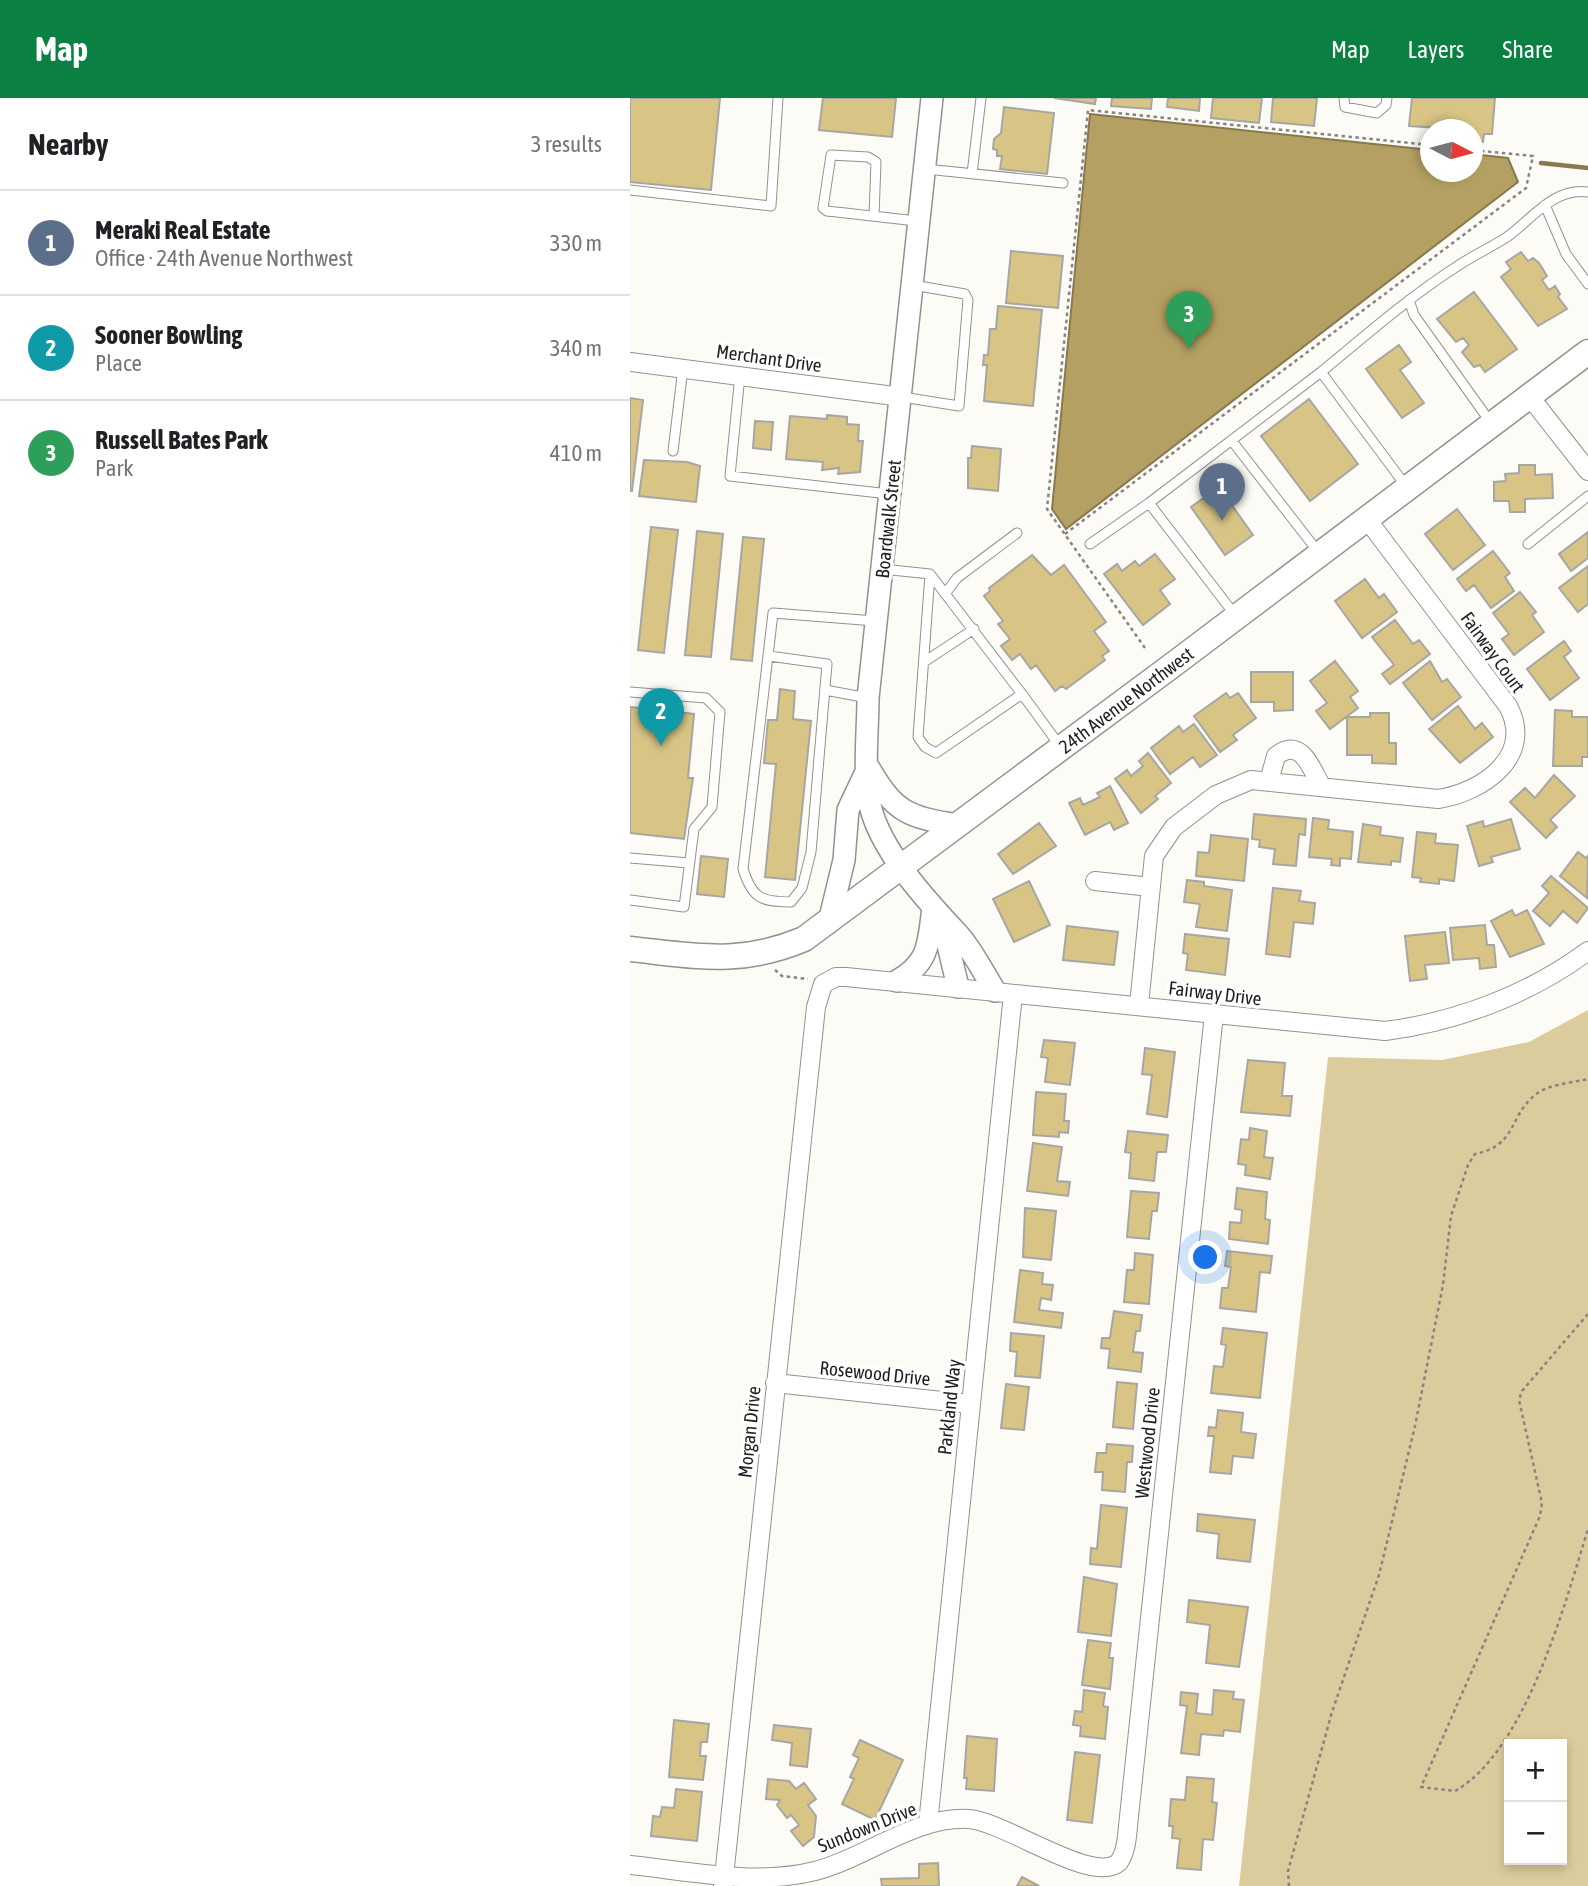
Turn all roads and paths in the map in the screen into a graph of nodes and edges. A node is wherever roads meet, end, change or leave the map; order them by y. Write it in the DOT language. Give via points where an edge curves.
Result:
graph roads {
  1 [pos="778,98"];
  2 [pos="932,98"];
  3 [pos="981,98"];
  4 [pos="1344,98"];
  5 [pos="1387,98"];
  6 [pos="1420,144"];
  7 [pos="1483,151"];
  8 [pos="924,169"];
  9 [pos="972,174"];
  10 [pos="1063,183"];
  11 [pos="630,190"];
  12 [pos="1588,192"];
  13 [pos="1545,205"];
  14 [pos="874,216"];
  15 [pos="919,221"];
  16 [pos="1588,284"];
  17 [pos="913,285"];
  18 [pos="1409,300"];
  19 [pos="1588,352"];
  20 [pos="630,362"];
  21 [pos="683,368"];
  22 [pos="1321,372"];
  23 [pos="740,375"];
  24 [pos="902,397"];
  25 [pos="1530,397"];
  26 [pos="1492,423"];
  27 [pos="1232,441"];
  28 [pos="673,452"];
  29 [pos="1588,471"];
  30 [pos="1407,487"];
  31 [pos="891,494"];
  32 [pos="1588,496"];
  33 [pos="1149,503"];
  34 [pos="1366,518"];
  35 [pos="1017,533"];
  36 [pos="1065,534"];
  37 [pos="1090,544"];
  38 [pos="1528,544"];
  39 [pos="1319,553"];
  40 [pos="882,569"];
  41 [pos="930,574"];
  42 [pos="945,594"];
  43 [pos="1236,617"];
  44 [pos="876,621"];
  45 [pos="974,629"];
  46 [pos="1145,648"];
  47 [pos="769,656"];
  48 [pos="924,662"];
  49 [pos="825,690"];
  50 [pos="630,692"];
  51 [pos="1022,694"];
  52 [pos="868,698"];
  53 [pos="1061,748"];
  54 [pos="868,767"];
  55 [pos="1269,781"];
  56 [pos="1322,788"];
  57 [pos="958,825"];
  58 [pos="630,858"];
  59 [pos="689,863"];
  60 [pos="902,867"];
  61 [pos="1095,881"];
  62 [pos="1151,887"];
  63 [pos="630,900"];
  64 [pos="938,914"];
  65 [pos="829,922"];
  66 [pos="630,949"];
  67 [pos="1588,951"];
  68 [pos="756,955"];
  69 [pos="897,981"];
  70 [pos="823,984"];
  71 [pos="958,987"];
  72 [pos="1004,993"];
  73 [pos="1139,1005"];
  74 [pos="1214,1014"];
  75 [pos="1588,1079"];
  76 [pos="1588,1314"];
  77 [pos="775,1383"];
  78 [pos="970,1404"];
  79 [pos="1588,1529"];
  80 [pos="928,1824"];
  81 [pos="630,1865"];
  82 [pos="1109,1870"];
  83 [pos="724,1880"];
  84 [pos="1289,1886"];
  1 -- 11 [label="lane" via="771,206"];
  2 -- 8 [label="street, Boardwalk Street"];
  3 -- 9 [label="lane"];
  4 -- 5 [label="lane" via="1350,110 1377,113"];
  6 -- 36 [label="path" via="1088,110 1047,509"];
  7 -- 36 [label="path" via="1533,156 1526,188"];
  8 -- 9 [label="lane"];
  8 -- 15 [label="street, Boardwalk Street"];
  9 -- 10 [label="lane"];
  12 -- 13 [label="lane"];
  13 -- 16 [label="lane" via="1566,254"];
  13 -- 18 [label="lane" via="1507,236"];
  14 -- 14 [label="lane" via="822,208 831,155 868,157 876,162"];
  14 -- 15 [label="lane"];
  15 -- 17 [label="street, Boardwalk Street"];
  17 -- 24 [label="street, Boardwalk Street"];
  17 -- 24 [label="lane" via="965,294 968,300 960,406"];
  18 -- 22 [label="lane"];
  18 -- 26 [label="lane" via="1414,315"];
  19 -- 25 [label="main road, 24th Avenue Northwest"];
  20 -- 21 [label="street, Merchant Drive"];
  21 -- 23 [label="street, Merchant Drive"];
  21 -- 28 [label="lane"];
  22 -- 27 [label="lane"];
  22 -- 30 [label="lane"];
  23 -- 24 [label="street, Merchant Drive"];
  23 -- 31 [label="lane" via="730,475"];
  24 -- 31 [label="street, Boardwalk Street"];
  25 -- 26 [label="main road, 24th Avenue Northwest"];
  25 -- 29 [label="street"];
  26 -- 30 [label="main road, 24th Avenue Northwest"];
  27 -- 33 [label="lane"];
  27 -- 39 [label="lane"];
  30 -- 34 [label="main road, 24th Avenue Northwest"];
  31 -- 40 [label="street, Boardwalk Street"];
  32 -- 38 [label="lane"];
  33 -- 37 [label="lane"];
  33 -- 43 [label="lane"];
  34 -- 39 [label="main road, 24th Avenue Northwest"];
  34 -- 56 [label="street, Fairway Court" via="1508,706 1517,726 1515,744 1500,769 1451,797 1427,799"];
  35 -- 42 [label="lane" via="957,578"];
  36 -- 46 [label="path"];
  39 -- 43 [label="main road, 24th Avenue Northwest"];
  40 -- 41 [label="lane"];
  40 -- 44 [label="street, Boardwalk Street"];
  41 -- 42 [label="lane"];
  41 -- 48 [label="lane"];
  42 -- 45 [label="lane"];
  43 -- 53 [label="main road, 24th Avenue Northwest"];
  44 -- 47 [label="lane" via="773,613"];
  44 -- 52 [label="street, Boardwalk Street"];
  45 -- 48 [label="lane"];
  45 -- 51 [label="lane"];
  47 -- 49 [label="lane" via="827,664"];
  47 -- 49 [label="lane" via="743,869 749,888 767,902 791,902 802,888 811,852"];
  48 -- 51 [label="lane" via="918,737 936,752"];
  49 -- 52 [label="lane"];
  50 -- 59 [label="lane" via="706,698 720,712 712,807 694,828"];
  51 -- 53 [label="lane"];
  52 -- 54 [label="street, Boardwalk Street"];
  53 -- 57 [label="main road, 24th Avenue Northwest"];
  54 -- 57 [label="street" via="900,810 915,818"];
  54 -- 60 [label="street, Boardwalk Street" via="870,807"];
  54 -- 65 [label="street" via="848,810 844,860"];
  55 -- 56 [label="street, Fairway Court"];
  55 -- 56 [label="street" via="1276,756 1298,750"];
  55 -- 62 [label="street, Fairway Court" via="1251,780 1230,788 1174,827 1154,856"];
  57 -- 60 [label="main road, 24th Avenue Northwest"];
  58 -- 59 [label="lane"];
  59 -- 63 [label="lane" via="684,907"];
  60 -- 64 [label="street, Boardwalk Street"];
  60 -- 65 [label="main road, 24th Avenue Northwest"];
  61 -- 62 [label="street"];
  62 -- 73 [label="street, Fairway Court"];
  64 -- 69 [label="street" via="925,957 914,972"];
  64 -- 71 [label="street"];
  64 -- 72 [label="street, Boardwalk Street"];
  65 -- 68 [label="main road, 24th Avenue Northwest" via="804,939"];
  66 -- 68 [label="main road, 24th Avenue Northwest" via="714,958"];
  67 -- 74 [label="street, Fairway Drive" via="1519,992 1410,1028 1360,1030"];
  68 -- 70 [label="path" via="782,976"];
  69 -- 70 [label="street, Fairway Drive" via="836,977"];
  69 -- 71 [label="street, Fairway Drive"];
  70 -- 77 [label="street, Morgan Drive" via="816,1007"];
  71 -- 72 [label="street, Fairway Drive"];
  72 -- 73 [label="street, Fairway Drive"];
  72 -- 78 [label="street, Parkland Way"];
  73 -- 74 [label="street, Fairway Drive"];
  74 -- 82 [label="street, Westwood Drive" via="1129,1826 1122,1856"];
  75 -- 84 [label="path" via="1546,1088 1533,1096 1510,1135 1494,1150 1475,1154 1468,1165 1451,1216 1443,1285 1394,1517 1321,1750 1288,1871"];
  76 -- 79 [label="path" via="1522,1391 1519,1400 1542,1503 1540,1516 1422,1787 1455,1791 1486,1768 1549,1652"];
  77 -- 78 [label="street, Rosewood Drive"];
  77 -- 83 [label="street, Morgan Drive"];
  78 -- 80 [label="street, Parkland Way"];
  80 -- 82 [label="street, Sundown Drive" via="952,1819 985,1822 1080,1868"];
  80 -- 83 [label="street, Sundown Drive" via="815,1871"];
  81 -- 83 [label="street, Sundown Drive"];
}
